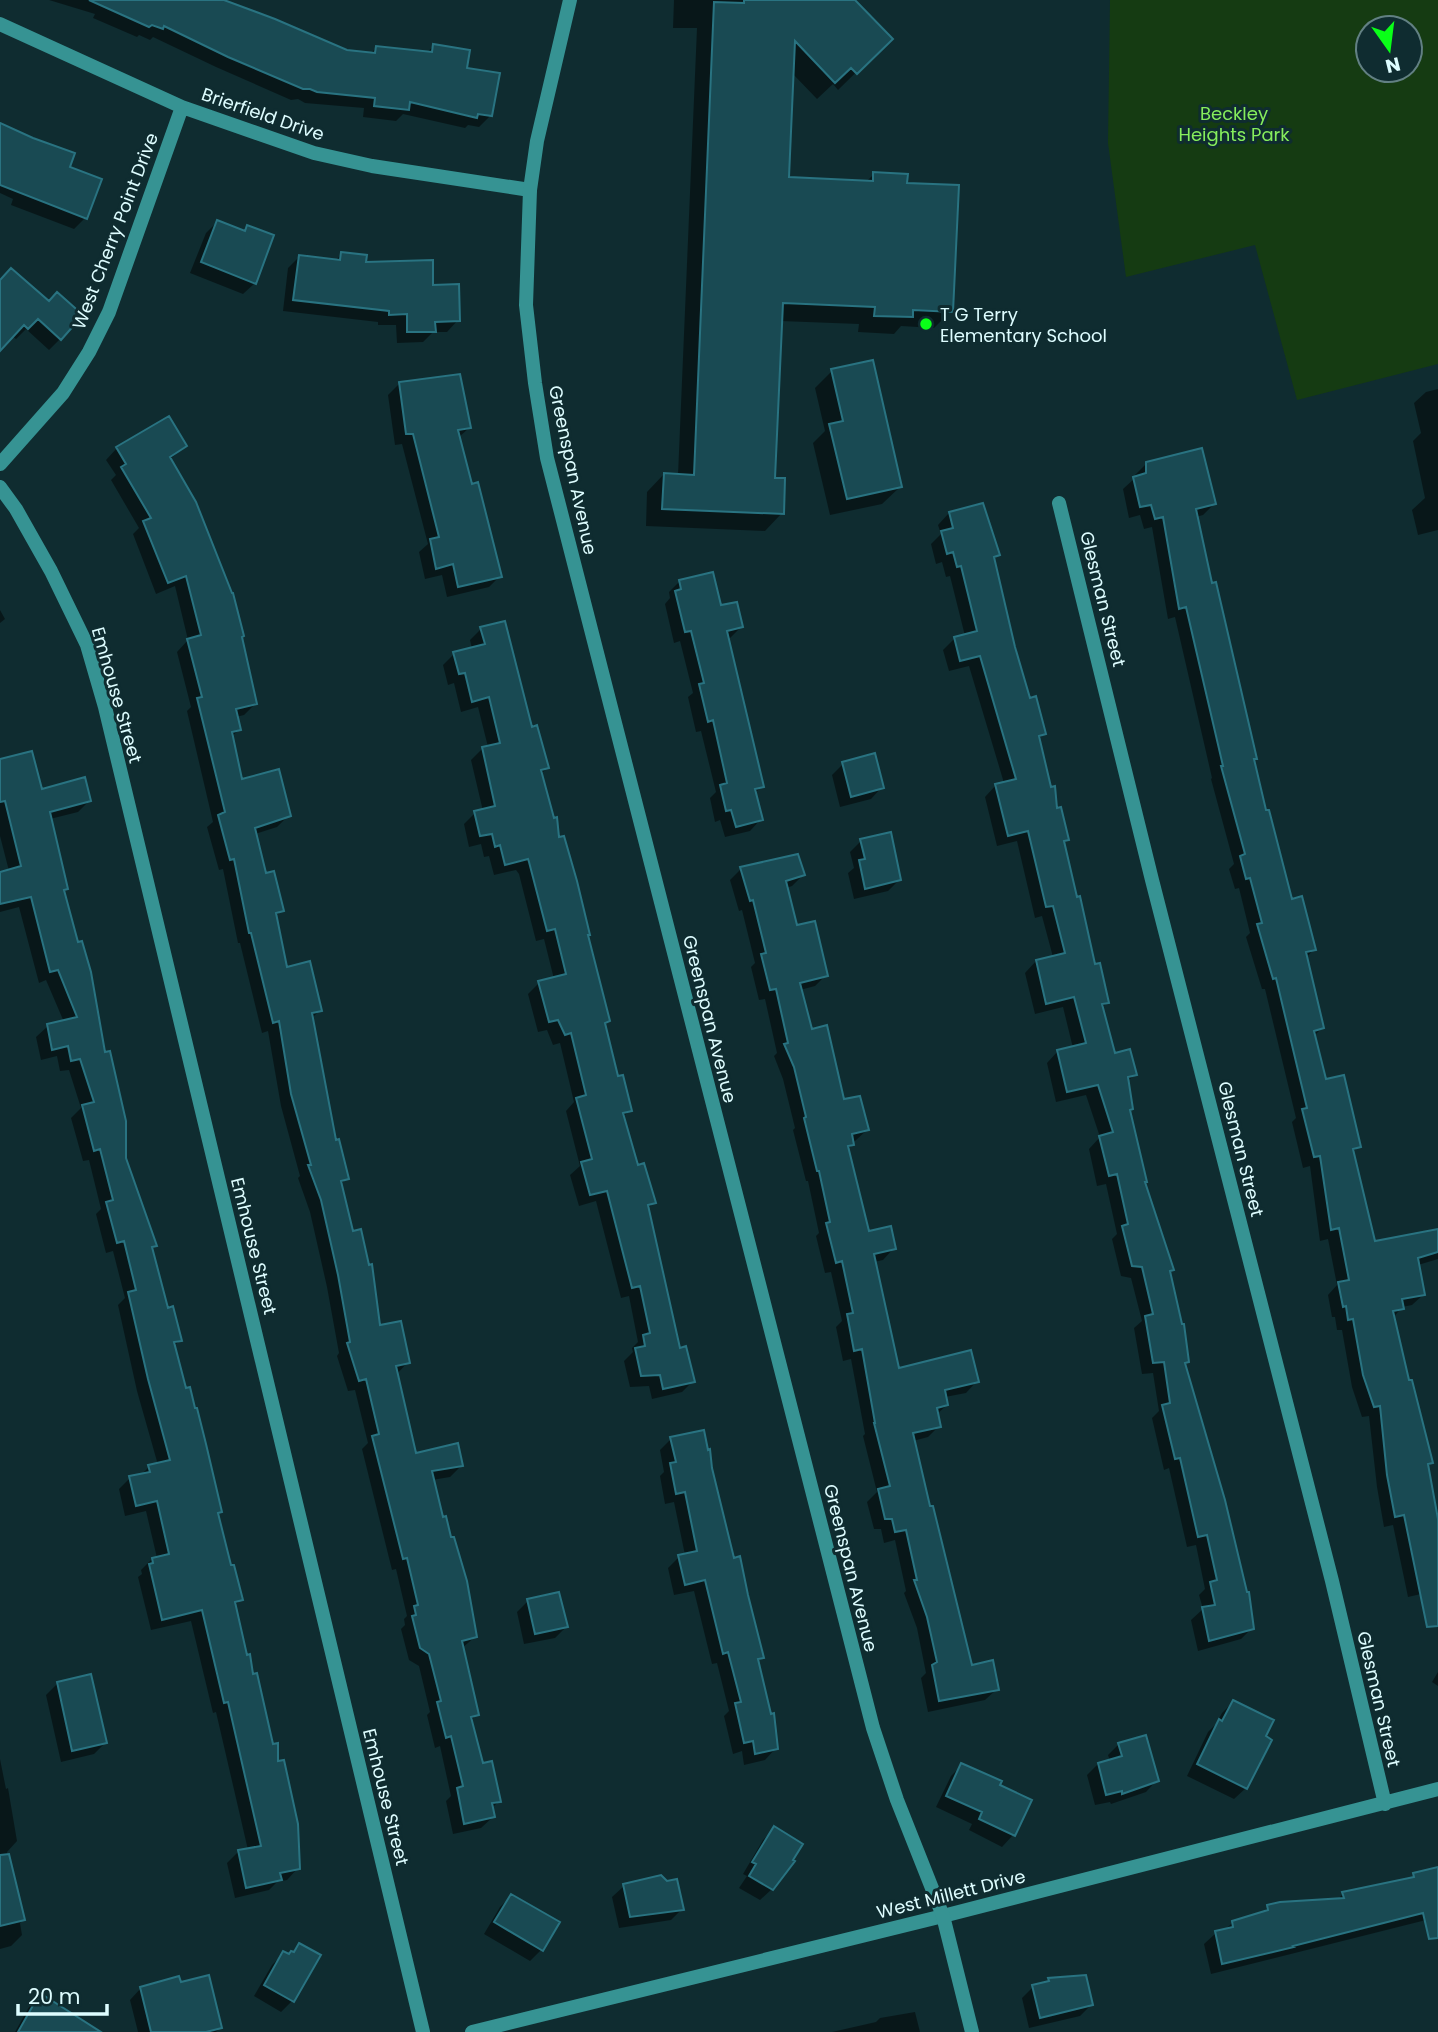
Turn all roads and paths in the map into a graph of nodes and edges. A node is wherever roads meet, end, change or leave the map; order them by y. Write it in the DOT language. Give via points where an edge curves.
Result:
graph roads {
  1 [pos="570,0"];
  2 [pos="0,24"];
  3 [pos="182,107"];
  4 [pos="530,190"];
  5 [pos="0,464"];
  6 [pos="0,487"];
  7 [pos="1059,503"];
  8 [pos="1438,1789"];
  9 [pos="1384,1804"];
  10 [pos="943,1916"];
  11 [pos="423,2032"];
  12 [pos="472,2032"];
  13 [pos="972,2032"];
  1 -- 4 [label="street, Greenspan Avenue"];
  2 -- 3 [label="street, Brierfield Drive"];
  3 -- 4 [label="street, Brierfield Drive" via="314,153"];
  3 -- 5 [label="street, West Cherry Point Drive" via="109,313 63,393"];
  4 -- 10 [label="street, Greenspan Avenue" via="526,305 547,458 873,1728"];
  6 -- 11 [label="street, Emhouse Street" via="51,571 86,645 104,707"];
  7 -- 9 [label="street, Glesman Street" via="1332,1581"];
  8 -- 9 [label="street, West Millett Drive"];
  9 -- 10 [label="street, West Millett Drive"];
  10 -- 12 [label="street, West Millett Drive"];
  10 -- 13 [label="street, Greenspan Avenue"];
}
